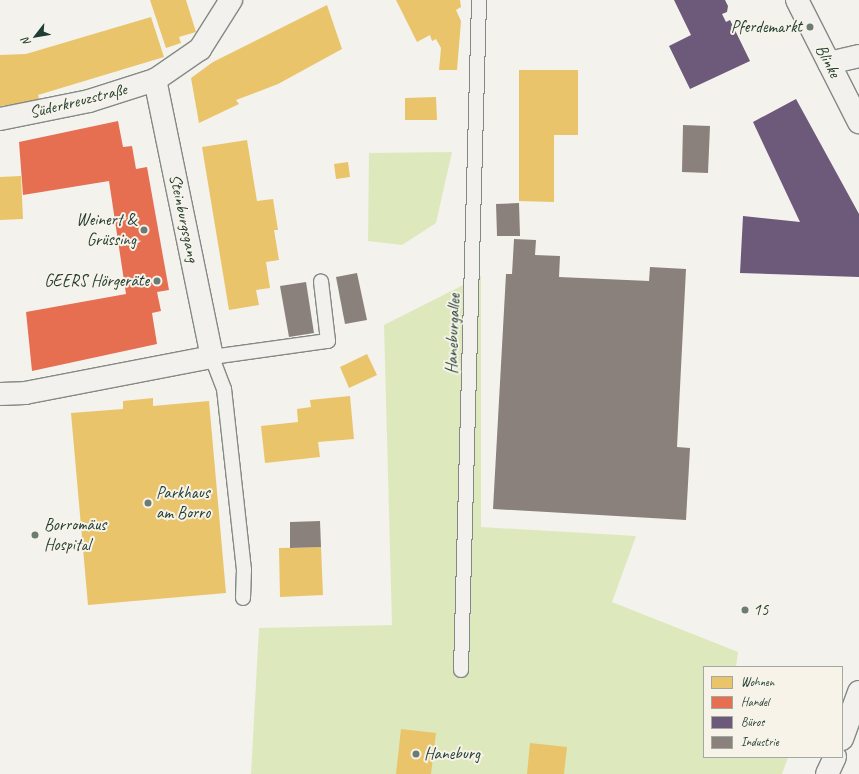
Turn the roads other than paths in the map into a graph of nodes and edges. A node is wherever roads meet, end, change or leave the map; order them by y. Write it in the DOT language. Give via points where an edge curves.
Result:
graph roads {
  1 [pos="231,0"];
  2 [pos="479,0"];
  3 [pos="797,0"];
  4 [pos="859,56"];
  5 [pos="829,63"];
  6 [pos="155,80"];
  7 [pos="0,119"];
  8 [pos="859,122"];
  9 [pos="321,281"];
  10 [pos="212,357"];
  11 [pos="0,394"];
  12 [pos="243,598"];
  13 [pos="461,670"];
  14 [pos="859,692"];
  15 [pos="843,736"];
  16 [pos="835,758"];
  17 [pos="828,774"];
  1 -- 6 [label="street, Süderkreuzstraße" via="200,49"];
  2 -- 13 [label="lane, Haneburgallee"];
  3 -- 5 [label="street, Blinke"];
  4 -- 5 [label="street"];
  5 -- 8 [label="street, Blinke"];
  6 -- 7 [label="street, Süderkreuzstraße" via="90,101"];
  6 -- 10 [label="street, Steinburgsgang"];
  9 -- 10 [label="lane" via="328,341"];
  10 -- 11 [label="street" via="25,393"];
  10 -- 12 [label="lane" via="224,389 244,570"];
  14 -- 15 [label="street"];
  16 -- 17 [label="street"];
}
